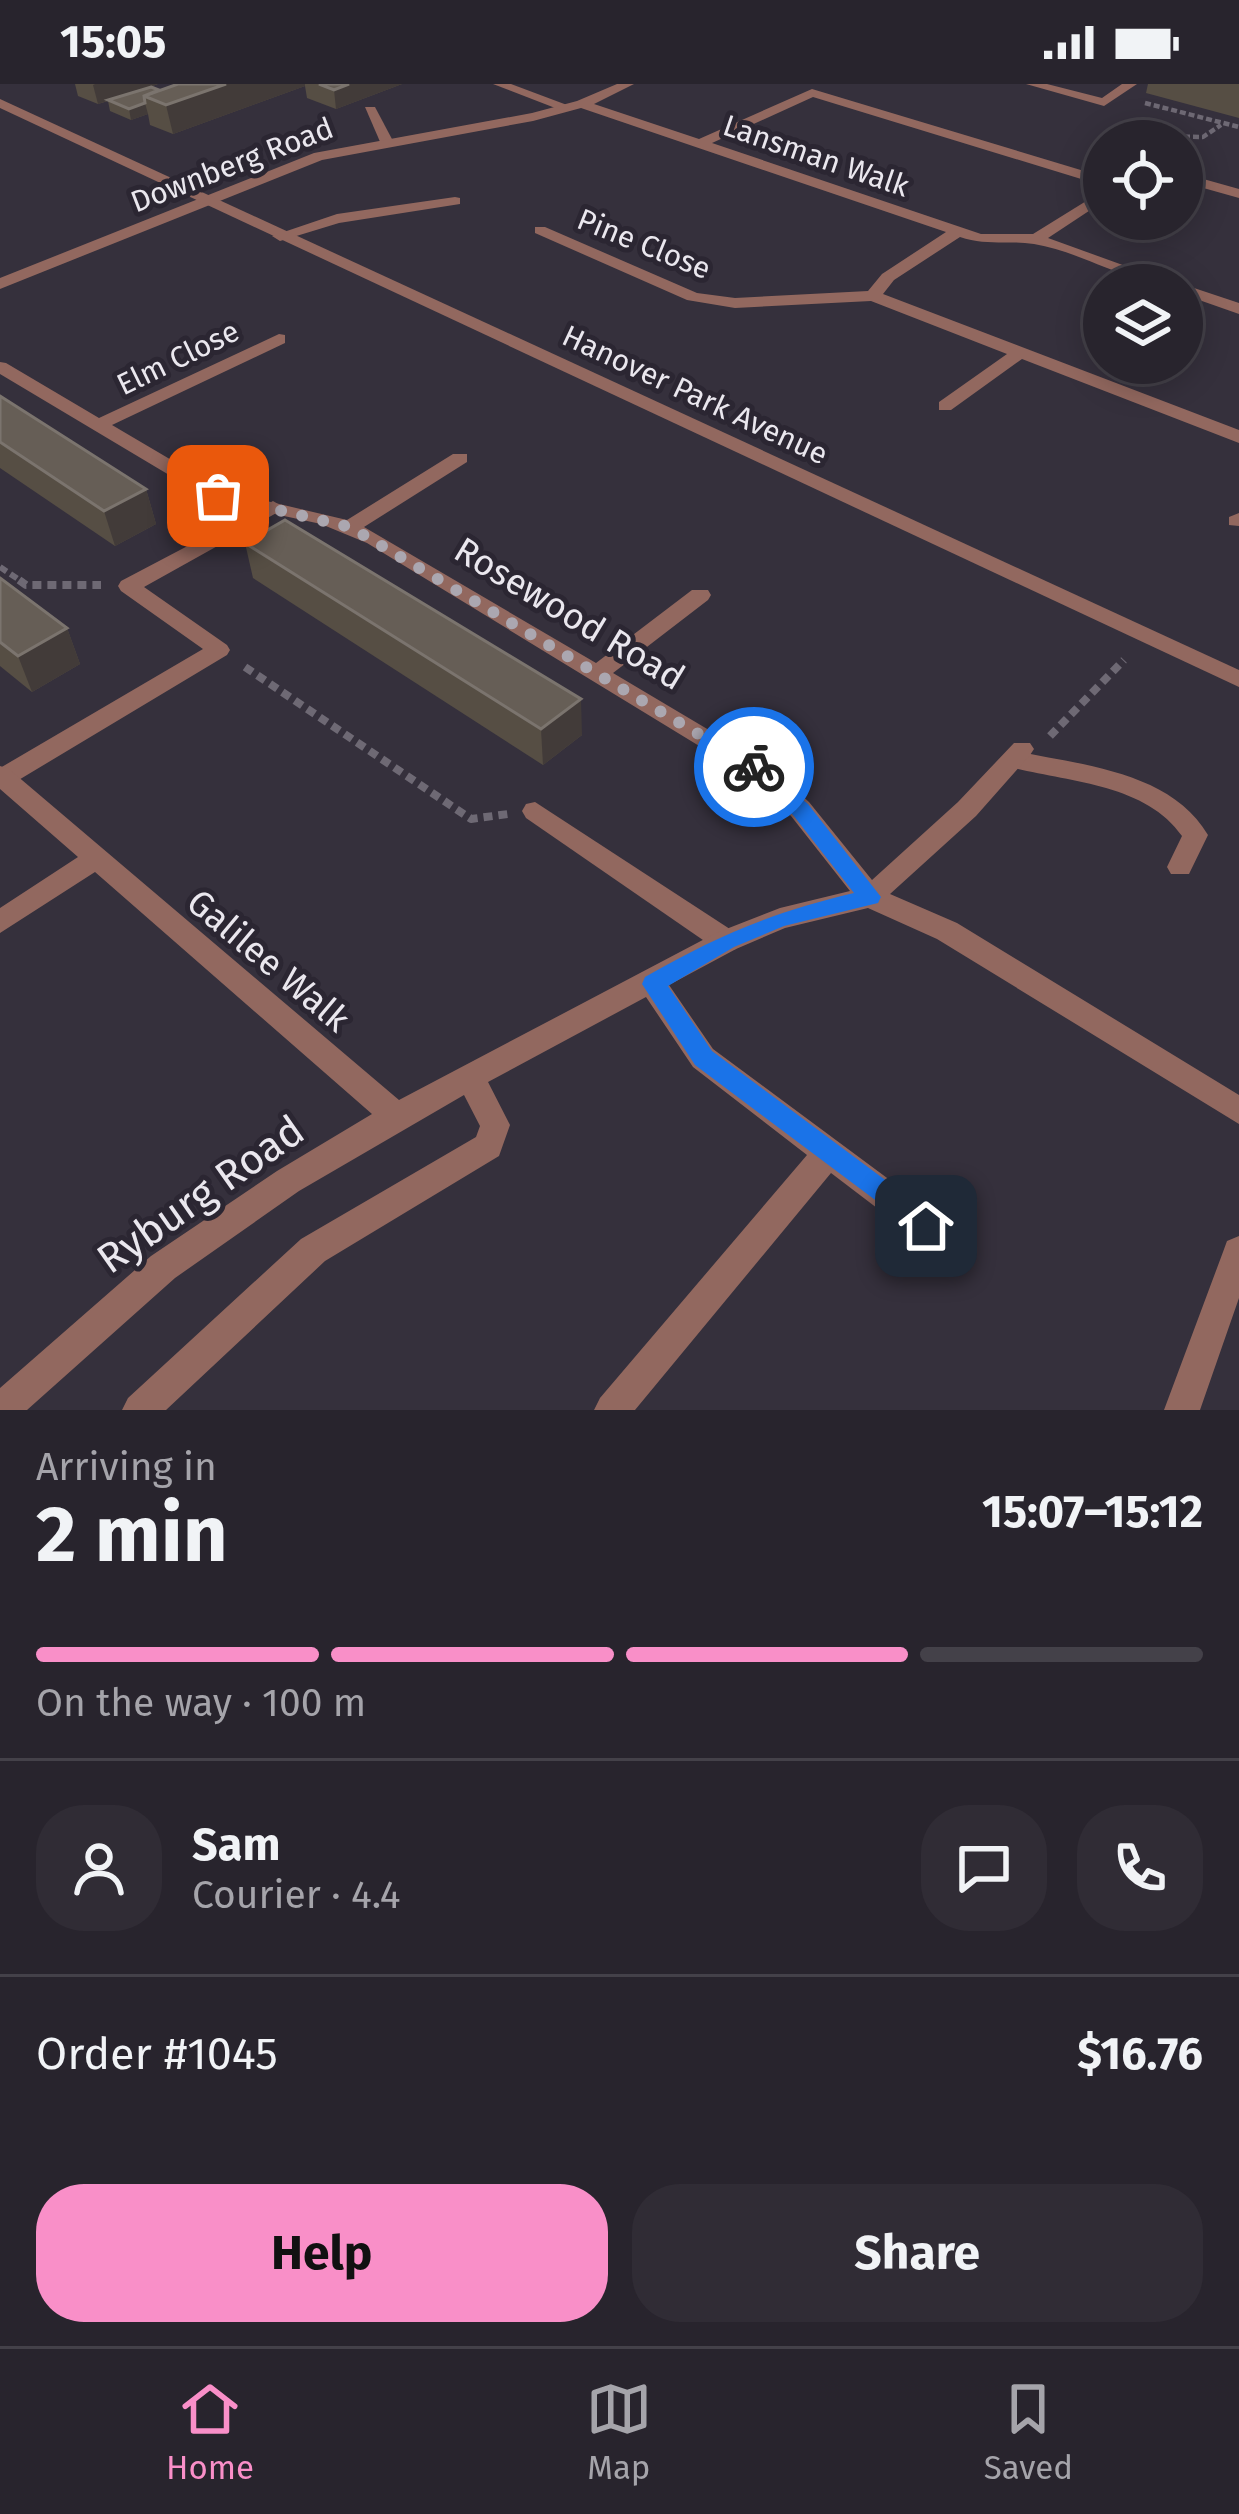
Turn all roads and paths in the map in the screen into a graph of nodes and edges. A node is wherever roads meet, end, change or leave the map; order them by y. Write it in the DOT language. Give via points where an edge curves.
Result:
graph roads {
  1 [pos="0,84"];
  2 [pos="499,84"];
  3 [pos="628,84"];
  4 [pos="1032,84"];
  5 [pos="1131,84"];
  6 [pos="0,103"];
  7 [pos="1144,103"];
  8 [pos="575,106"];
  9 [pos="370,110"];
  10 [pos="1223,123"];
  11 [pos="1239,128"];
  12 [pos="1203,137"];
  13 [pos="386,141"];
  14 [pos="699,144"];
  15 [pos="128,162"];
  16 [pos="1083,175"];
  17 [pos="1203,183"];
  18 [pos="1239,194"];
  19 [pos="206,201"];
  20 [pos="455,201"];
  21 [pos="1083,208"];
  22 [pos="540,230"];
  23 [pos="957,232"];
  24 [pos="280,236"];
  25 [pos="1036,239"];
  26 [pos="1109,264"];
  27 [pos="0,284"];
  28 [pos="873,296"];
  29 [pos="1203,296"];
  30 [pos="1239,309"];
  31 [pos="279,339"];
  32 [pos="1018,353"];
  33 [pos="0,367"];
  34 [pos="945,406"];
  35 [pos="100,424"];
  36 [pos="1239,437"];
  37 [pos="460,458"];
  38 [pos="273,507"];
  39 [pos="350,527"];
  40 [pos="0,567"];
  41 [pos="128,586"];
  42 [pos="700,595"];
  43 [pos="219,650"];
  44 [pos="1124,660"];
  45 [pos="598,672"];
  46 [pos="1239,679"];
  47 [pos="1025,751"];
  48 [pos="2,777"];
  49 [pos="535,811"];
  50 [pos="94,860"];
  51 [pos="1180,866"];
  52 [pos="870,897"];
  53 [pos="0,922"];
  54 [pos="726,941"];
  55 [pos="653,984"];
  56 [pos="470,1078"];
  57 [pos="1239,1111"];
  58 [pos="396,1116"];
  59 [pos="827,1154"];
  60 [pos="926,1226"];
  61 [pos="1239,1252"];
  62 [pos="1,1410"];
  63 [pos="140,1410"];
  64 [pos="612,1410"];
  65 [pos="1182,1410"];
  1 -- 15 [label="street, Hanover Park Avenue" via="60,113"];
  2 -- 8 [label="street, Lansman Walk"];
  3 -- 8 [label="street, Downberg Road"];
  4 -- 5 [label="street" via="1104,101"];
  6 -- 15 [label="street, Hanover Park Avenue"];
  7 -- 10 [label="path"];
  8 -- 13 [label="street, Downberg Road"];
  8 -- 14 [label="street, Lansman Walk"];
  9 -- 13 [label="street"];
  10 -- 11 [label="path"];
  10 -- 12 [label="path"];
  13 -- 19 [label="street, Downberg Road" via="319,156"];
  14 -- 16 [label="street" via="817,93"];
  14 -- 23 [label="street, Lansman Walk"];
  15 -- 19 [label="street, Hanover Park Avenue"];
  17 -- 18 [label="street"];
  19 -- 24 [label="street, Hanover Park Avenue"];
  19 -- 27 [label="street, Downberg Road"];
  20 -- 24 [label="street"];
  21 -- 25 [label="street"];
  22 -- 28 [label="street, Pine Close" via="693,297 735,303"];
  23 -- 25 [label="street, Lansman Walk"];
  23 -- 28 [label="street" via="888,277"];
  24 -- 46 [label="street, Hanover Park Avenue"];
  25 -- 26 [label="street, Lansman Walk"];
  28 -- 32 [label="street"];
  29 -- 30 [label="street"];
  31 -- 35 [label="street, Elm Close"];
  32 -- 34 [label="street"];
  32 -- 36 [label="street"];
  33 -- 35 [label="street, Rosewood Road"];
  35 -- 38 [label="street, Rosewood Road" via="218,496"];
  37 -- 39 [label="street"];
  38 -- 39 [label="street, Rosewood Road"];
  38 -- 41 [label="street"];
  39 -- 45 [label="street, Rosewood Road"];
  40 -- 41 [label="path" via="26,584"];
  41 -- 43 [label="street"];
  42 -- 45 [label="street"];
  43 -- 48 [label="street"];
  43 -- 49 [label="path" via="471,819"];
  44 -- 47 [label="path"];
  45 -- 52 [label="street, Rosewood Road" via="759,771"];
  47 -- 51 [label="street" via="1174,808 1195,835"];
  47 -- 52 [label="street"];
  48 -- 50 [label="street, Galilee Walk"];
  49 -- 54 [label="street"];
  50 -- 53 [label="street"];
  50 -- 58 [label="street, Galilee Walk"];
  52 -- 54 [label="street, Ryburg Road"];
  52 -- 57 [label="street, Rosewood Road" via="946,931"];
  54 -- 55 [label="street, Ryburg Road"];
  55 -- 56 [label="street, Ryburg Road"];
  55 -- 59 [label="street" via="704,1058"];
  56 -- 58 [label="street, Ryburg Road"];
  56 -- 63 [label="street" via="495,1125 488,1146 313,1250"];
  58 -- 62 [label="street, Ryburg Road" via="163,1267"];
  59 -- 60 [label="street"];
  59 -- 64 [label="street"];
  61 -- 65 [label="street"];
}
